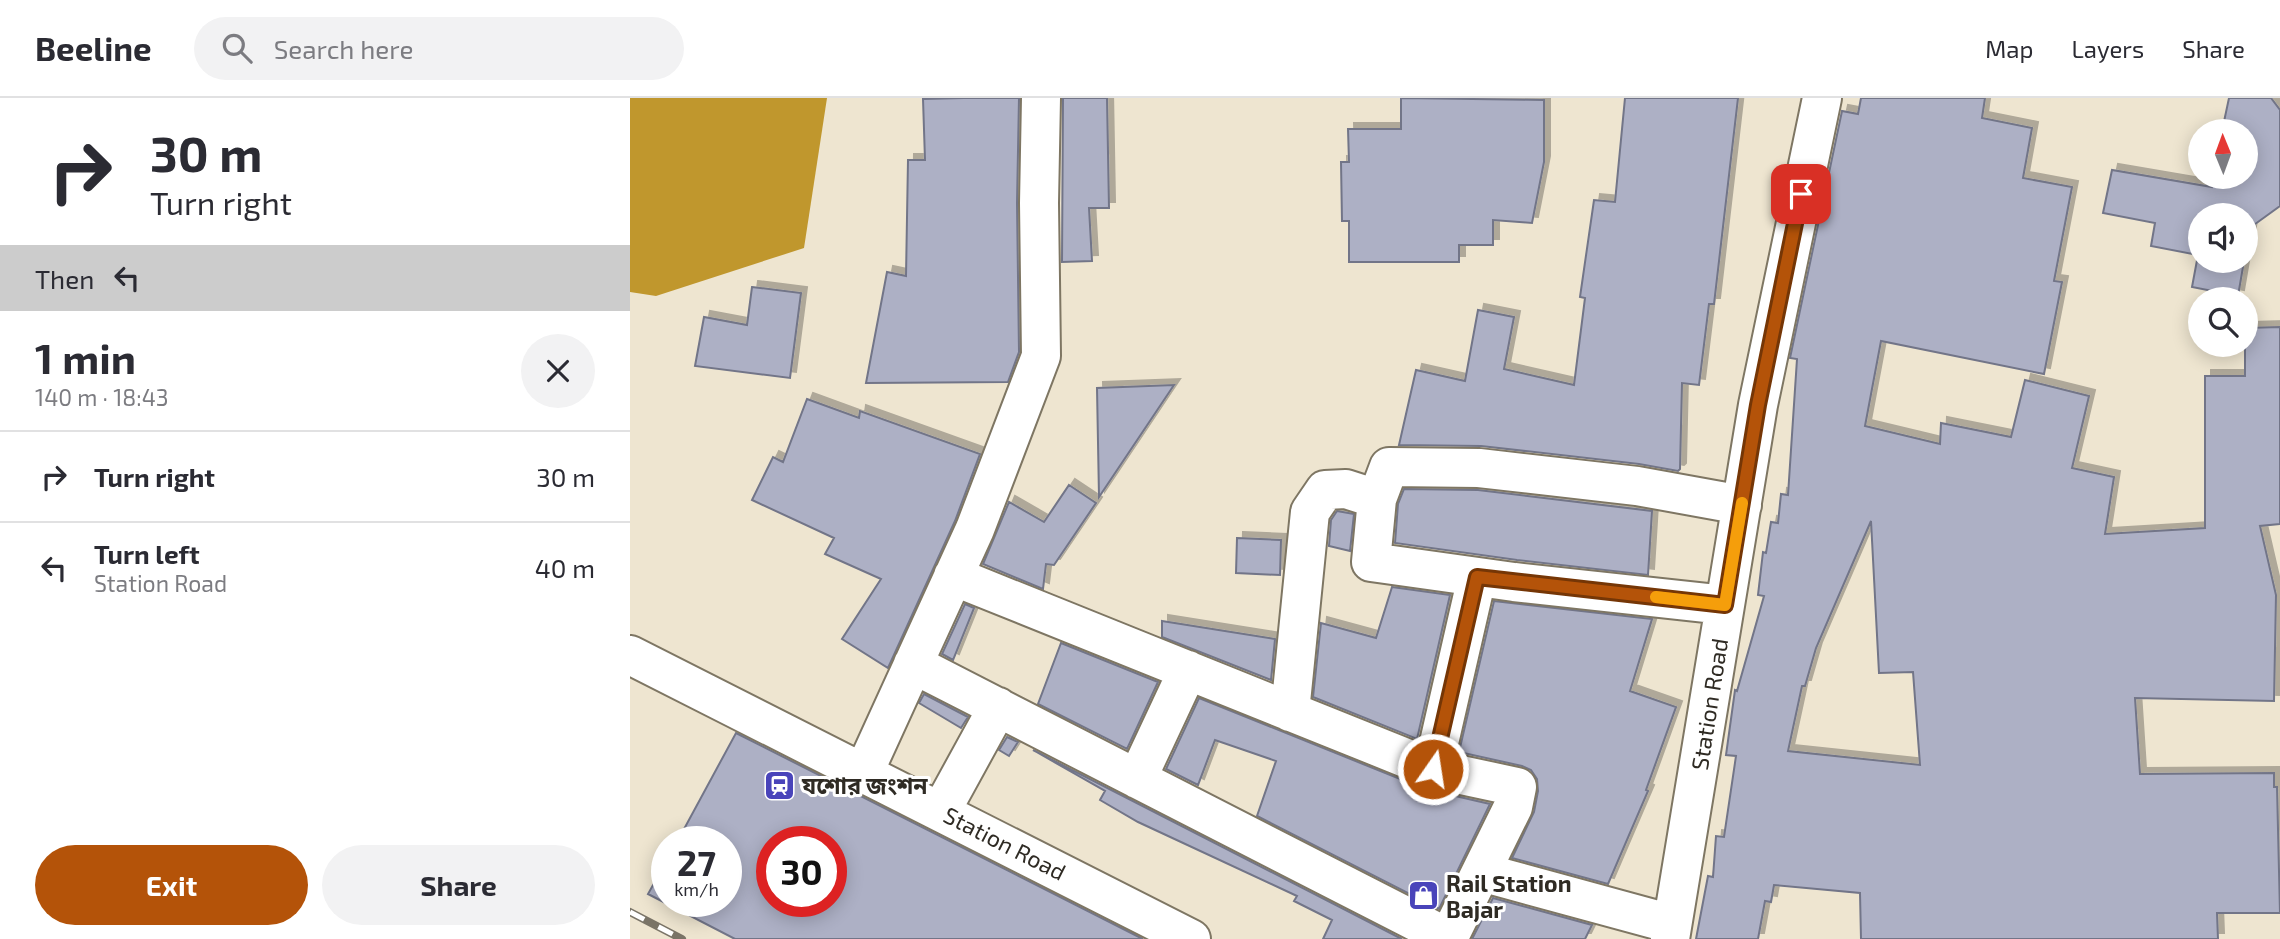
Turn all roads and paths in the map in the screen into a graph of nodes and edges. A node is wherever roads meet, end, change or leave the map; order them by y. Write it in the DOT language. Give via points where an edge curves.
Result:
graph roads {
  1 [pos="1041,98"];
  2 [pos="1822,98"];
  3 [pos="1377,499"];
  4 [pos="1742,505"];
  5 [pos="953,576"];
  6 [pos="1477,577"];
  7 [pos="1725,605"];
  8 [pos="630,655"];
  9 [pos="913,664"];
  10 [pos="1188,670"];
  11 [pos="998,707"];
  12 [pos="1290,712"];
  13 [pos="1433,769"];
  14 [pos="864,772"];
  15 [pos="1137,779"];
  16 [pos="941,811"];
  17 [pos="1480,872"];
  18 [pos="1671,932"];
  19 [pos="1191,939"];
  20 [pos="1449,939"];
  1 -- 5 [label="street" via="1041,356"];
  2 -- 4 [label="street, Station Road" via="1758,405"];
  3 -- 4 [label="street" via="1389,467 1479,468 1637,486"];
  3 -- 6 [label="street" via="1371,562"];
  3 -- 12 [label="street" via="1346,489 1325,490 1310,512"];
  4 -- 7 [label="street, Station Road"];
  5 -- 9 [label="street"];
  5 -- 10 [label="street"];
  6 -- 7 [label="street"];
  6 -- 13 [label="street"];
  7 -- 18 [label="street, Station Road"];
  8 -- 14 [label="street, Station Road"];
  9 -- 11 [label="street"];
  9 -- 14 [label="street"];
  10 -- 12 [label="street"];
  10 -- 15 [label="street"];
  11 -- 15 [label="street"];
  11 -- 16 [label="street"];
  12 -- 13 [label="street"];
  13 -- 17 [label="street" via="1517,787 1513,807"];
  14 -- 16 [label="street, Station Road"];
  15 -- 20 [label="street"];
  16 -- 19 [label="street, Station Road"];
  17 -- 18 [label="street"];
  17 -- 20 [label="street"];
}
